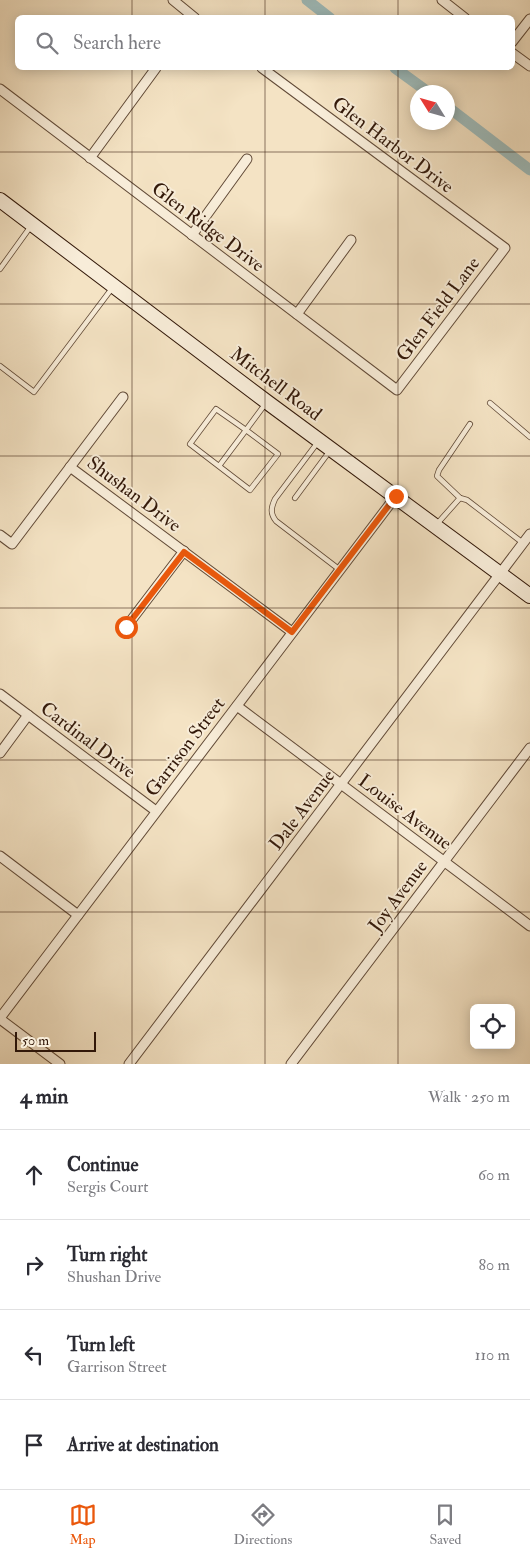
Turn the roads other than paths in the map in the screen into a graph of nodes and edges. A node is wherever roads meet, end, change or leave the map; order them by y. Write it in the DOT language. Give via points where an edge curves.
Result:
graph roads {
  1 [pos="173,0"];
  2 [pos="442,0"];
  3 [pos="192,15"];
  4 [pos="461,15"];
  5 [pos="530,19"];
  6 [pos="515,38"];
  7 [pos="515,55"];
  8 [pos="530,66"];
  9 [pos="155,70"];
  10 [pos="265,70"];
  11 [pos="0,89"];
  12 [pos="90,158"];
  13 [pos="247,160"];
  14 [pos="0,200"];
  15 [pos="32,224"];
  16 [pos="192,235"];
  17 [pos="351,240"];
  18 [pos="505,248"];
  19 [pos="0,269"];
  20 [pos="114,286"];
  21 [pos="297,314"];
  22 [pos="0,366"];
  23 [pos="398,390"];
  24 [pos="124,398"];
  25 [pos="267,402"];
  26 [pos="490,403"];
  27 [pos="470,424"];
  28 [pos="246,430"];
  29 [pos="530,437"];
  30 [pos="320,440"];
  31 [pos="332,449"];
  32 [pos="219,466"];
  33 [pos="70,467"];
  34 [pos="396,496"];
  35 [pos="295,498"];
  36 [pos="460,498"];
  37 [pos="435,526"];
  38 [pos="530,534"];
  39 [pos="0,535"];
  40 [pos="523,543"];
  41 [pos="184,552"];
  42 [pos="340,570"];
  43 [pos="500,574"];
  44 [pos="530,596"];
  45 [pos="126,627"];
  46 [pos="292,632"];
  47 [pos="0,694"];
  48 [pos="237,706"];
  49 [pos="28,715"];
  50 [pos="530,748"];
  51 [pos="0,753"];
  52 [pos="342,784"];
  53 [pos="156,812"];
  54 [pos="0,856"];
  55 [pos="445,862"];
  56 [pos="78,915"];
  57 [pos="530,926"];
  58 [pos="0,1019"];
  59 [pos="60,1064"];
  60 [pos="128,1064"];
  61 [pos="291,1064"];
  1 -- 3 [label="street"];
  2 -- 4 [label="street"];
  5 -- 6 [label="street"];
  7 -- 8 [label="street"];
  9 -- 12 [label="street"];
  10 -- 18 [label="street, Glen Harbor Drive"];
  11 -- 12 [label="street, Glen Ridge Drive"];
  12 -- 16 [label="street, Glen Ridge Drive"];
  13 -- 16 [label="street"];
  14 -- 15 [label="main road, Mitchell Road"];
  15 -- 19 [label="lane"];
  15 -- 20 [label="main road, Mitchell Road"];
  16 -- 21 [label="street, Glen Ridge Drive"];
  17 -- 21 [label="street"];
  18 -- 23 [label="street, Glen Field Lane"];
  20 -- 22 [label="lane" via="34,392"];
  20 -- 25 [label="main road, Mitchell Road"];
  21 -- 23 [label="street, Glen Ridge Drive"];
  24 -- 33 [label="street"];
  25 -- 28 [label="lane"];
  25 -- 30 [label="main road, Mitchell Road"];
  26 -- 29 [label="lane"];
  27 -- 36 [label="lane" via="437,476"];
  28 -- 32 [label="lane"];
  28 -- 32 [label="lane" via="216,409 195,437 190,444"];
  28 -- 32 [label="lane" via="278,454 250,490"];
  30 -- 31 [label="main road, Mitchell Road"];
  30 -- 42 [label="lane" via="275,498 272,516"];
  31 -- 34 [label="main road, Mitchell Road"];
  31 -- 35 [label="lane"];
  33 -- 39 [label="street, Shushan Drive" via="12,544"];
  33 -- 41 [label="street, Shushan Drive"];
  34 -- 37 [label="main road, Mitchell Road"];
  34 -- 42 [label="street, Garrison Street"];
  36 -- 37 [label="lane"];
  36 -- 40 [label="lane"];
  37 -- 43 [label="main road, Mitchell Road"];
  38 -- 40 [label="street, Dale Avenue"];
  40 -- 43 [label="street, Dale Avenue"];
  41 -- 45 [label="street"];
  41 -- 46 [label="street, Shushan Drive"];
  42 -- 46 [label="street, Garrison Street"];
  43 -- 44 [label="main road, Mitchell Road"];
  43 -- 52 [label="street, Dale Avenue"];
  46 -- 48 [label="street, Garrison Street"];
  47 -- 49 [label="street, Cardinal Drive"];
  48 -- 52 [label="street, Louise Avenue"];
  48 -- 53 [label="street, Garrison Street"];
  49 -- 51 [label="street"];
  49 -- 53 [label="street, Cardinal Drive"];
  50 -- 55 [label="street, Joy Avenue"];
  52 -- 55 [label="street, Louise Avenue"];
  52 -- 60 [label="street, Dale Avenue"];
  53 -- 56 [label="street, Garrison Street"];
  54 -- 56 [label="street"];
  55 -- 57 [label="street, Louise Avenue"];
  55 -- 61 [label="street, Joy Avenue"];
  56 -- 58 [label="street, Garrison Street"];
  58 -- 59 [label="street"];
}
